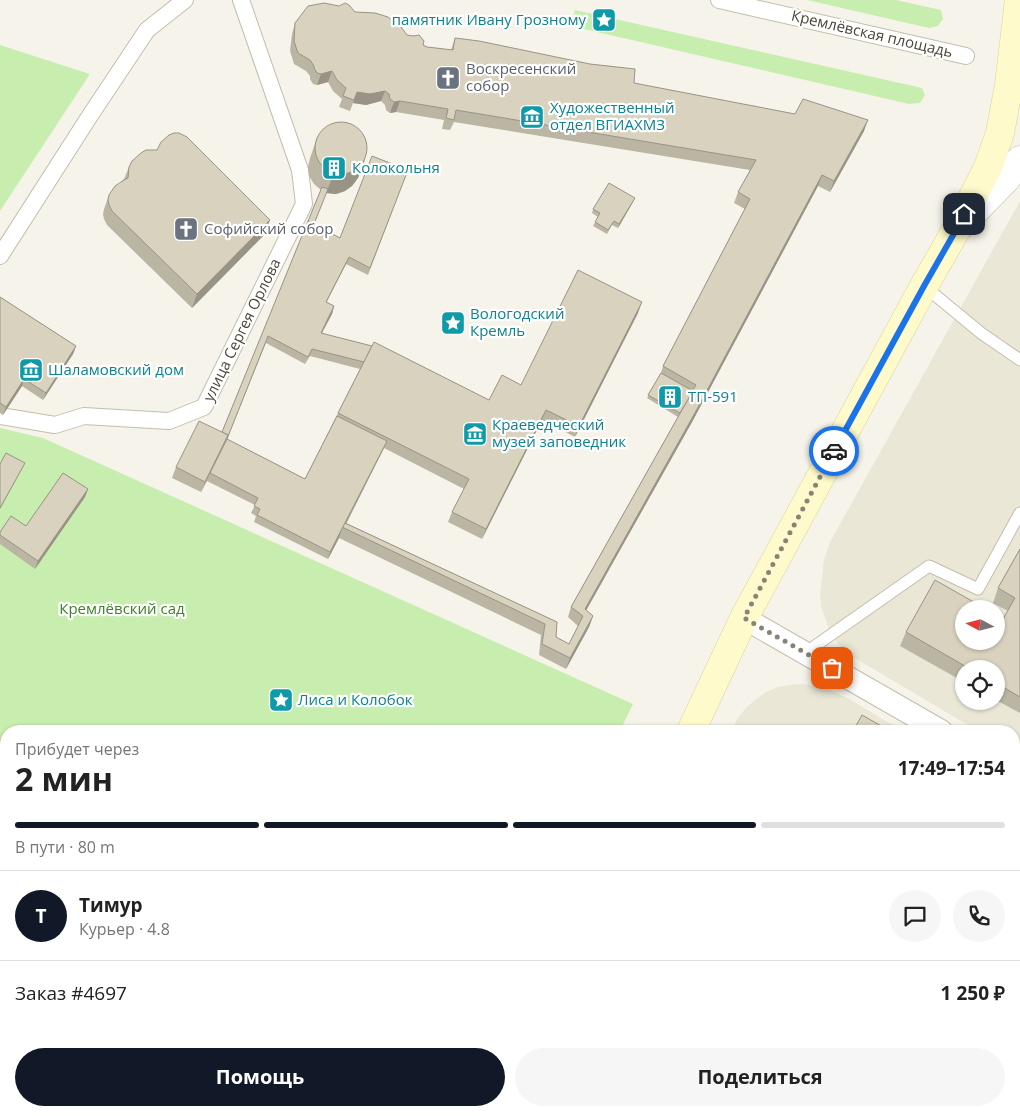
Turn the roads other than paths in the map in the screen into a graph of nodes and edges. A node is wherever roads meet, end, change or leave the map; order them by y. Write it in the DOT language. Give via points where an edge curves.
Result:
graph roads {
  1 [pos="185,0"];
  2 [pos="241,0"];
  3 [pos="719,0"];
  4 [pos="1019,6"];
  5 [pos="966,56"];
  6 [pos="1020,160"];
  7 [pos="956,230"];
  8 [pos="0,256"];
  9 [pos="924,286"];
  10 [pos="1020,360"];
  11 [pos="0,416"];
  12 [pos="1020,513"];
  13 [pos="744,618"];
  14 [pos="805,653"];
  15 [pos="694,725"];
  16 [pos="931,725"];
  1 -- 8 [label="street" via="147,30"];
  2 -- 11 [label="street, улица Сергея Орлова" via="300,170 304,204 204,407 169,421 84,416 56,425"];
  3 -- 5 [label="street, Кремлёвская площадь"];
  4 -- 7 [label="main road" via="1000,133 988,167"];
  6 -- 7 [label="street"];
  7 -- 9 [label="main road"];
  9 -- 10 [label="lane"];
  9 -- 13 [label="main road"];
  12 -- 14 [label="lane" via="978,590 930,566"];
  13 -- 14 [label="street"];
  13 -- 15 [label="main road"];
  14 -- 16 [label="street"];
}
